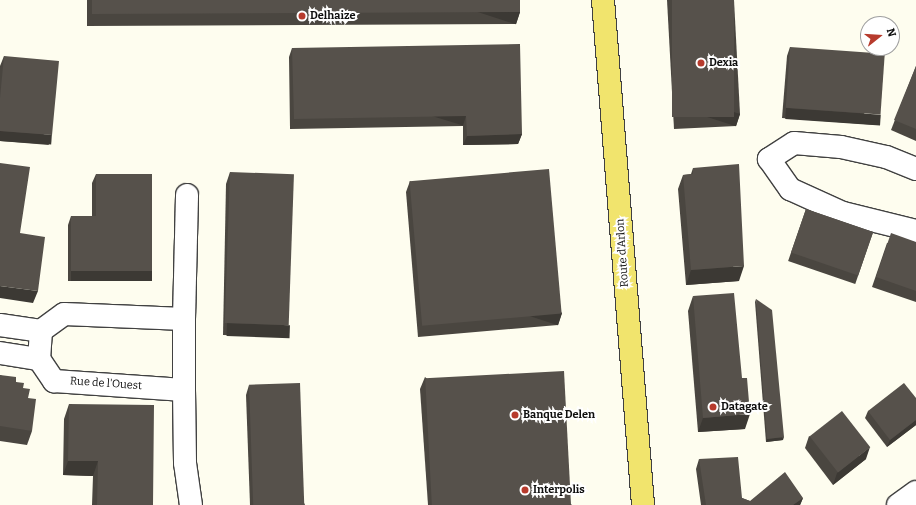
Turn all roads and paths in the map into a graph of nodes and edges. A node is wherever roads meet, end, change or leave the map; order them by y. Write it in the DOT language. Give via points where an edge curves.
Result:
graph roads {
  1 [pos="603,0"];
  2 [pos="916,169"];
  3 [pos="187,195"];
  4 [pos="916,231"];
  5 [pos="184,319"];
  6 [pos="0,325"];
  7 [pos="41,331"];
  8 [pos="0,353"];
  9 [pos="38,359"];
  10 [pos="184,390"];
  11 [pos="916,492"];
  12 [pos="191,505"];
  13 [pos="643,505"];
  14 [pos="898,505"];
  1 -- 13 [label="main road, Route d'Arlon"];
  2 -- 4 [label="street" via="879,156 810,145 794,144 769,159 790,189 843,213"];
  3 -- 5 [label="street"];
  5 -- 7 [label="street" via="64,314"];
  5 -- 10 [label="street"];
  6 -- 7 [label="street"];
  7 -- 9 [label="street"];
  8 -- 9 [label="street"];
  9 -- 10 [label="street, Rue de l'Ouest" via="54,381"];
  10 -- 12 [label="street" via="185,463"];
  11 -- 14 [label="street"];
}
